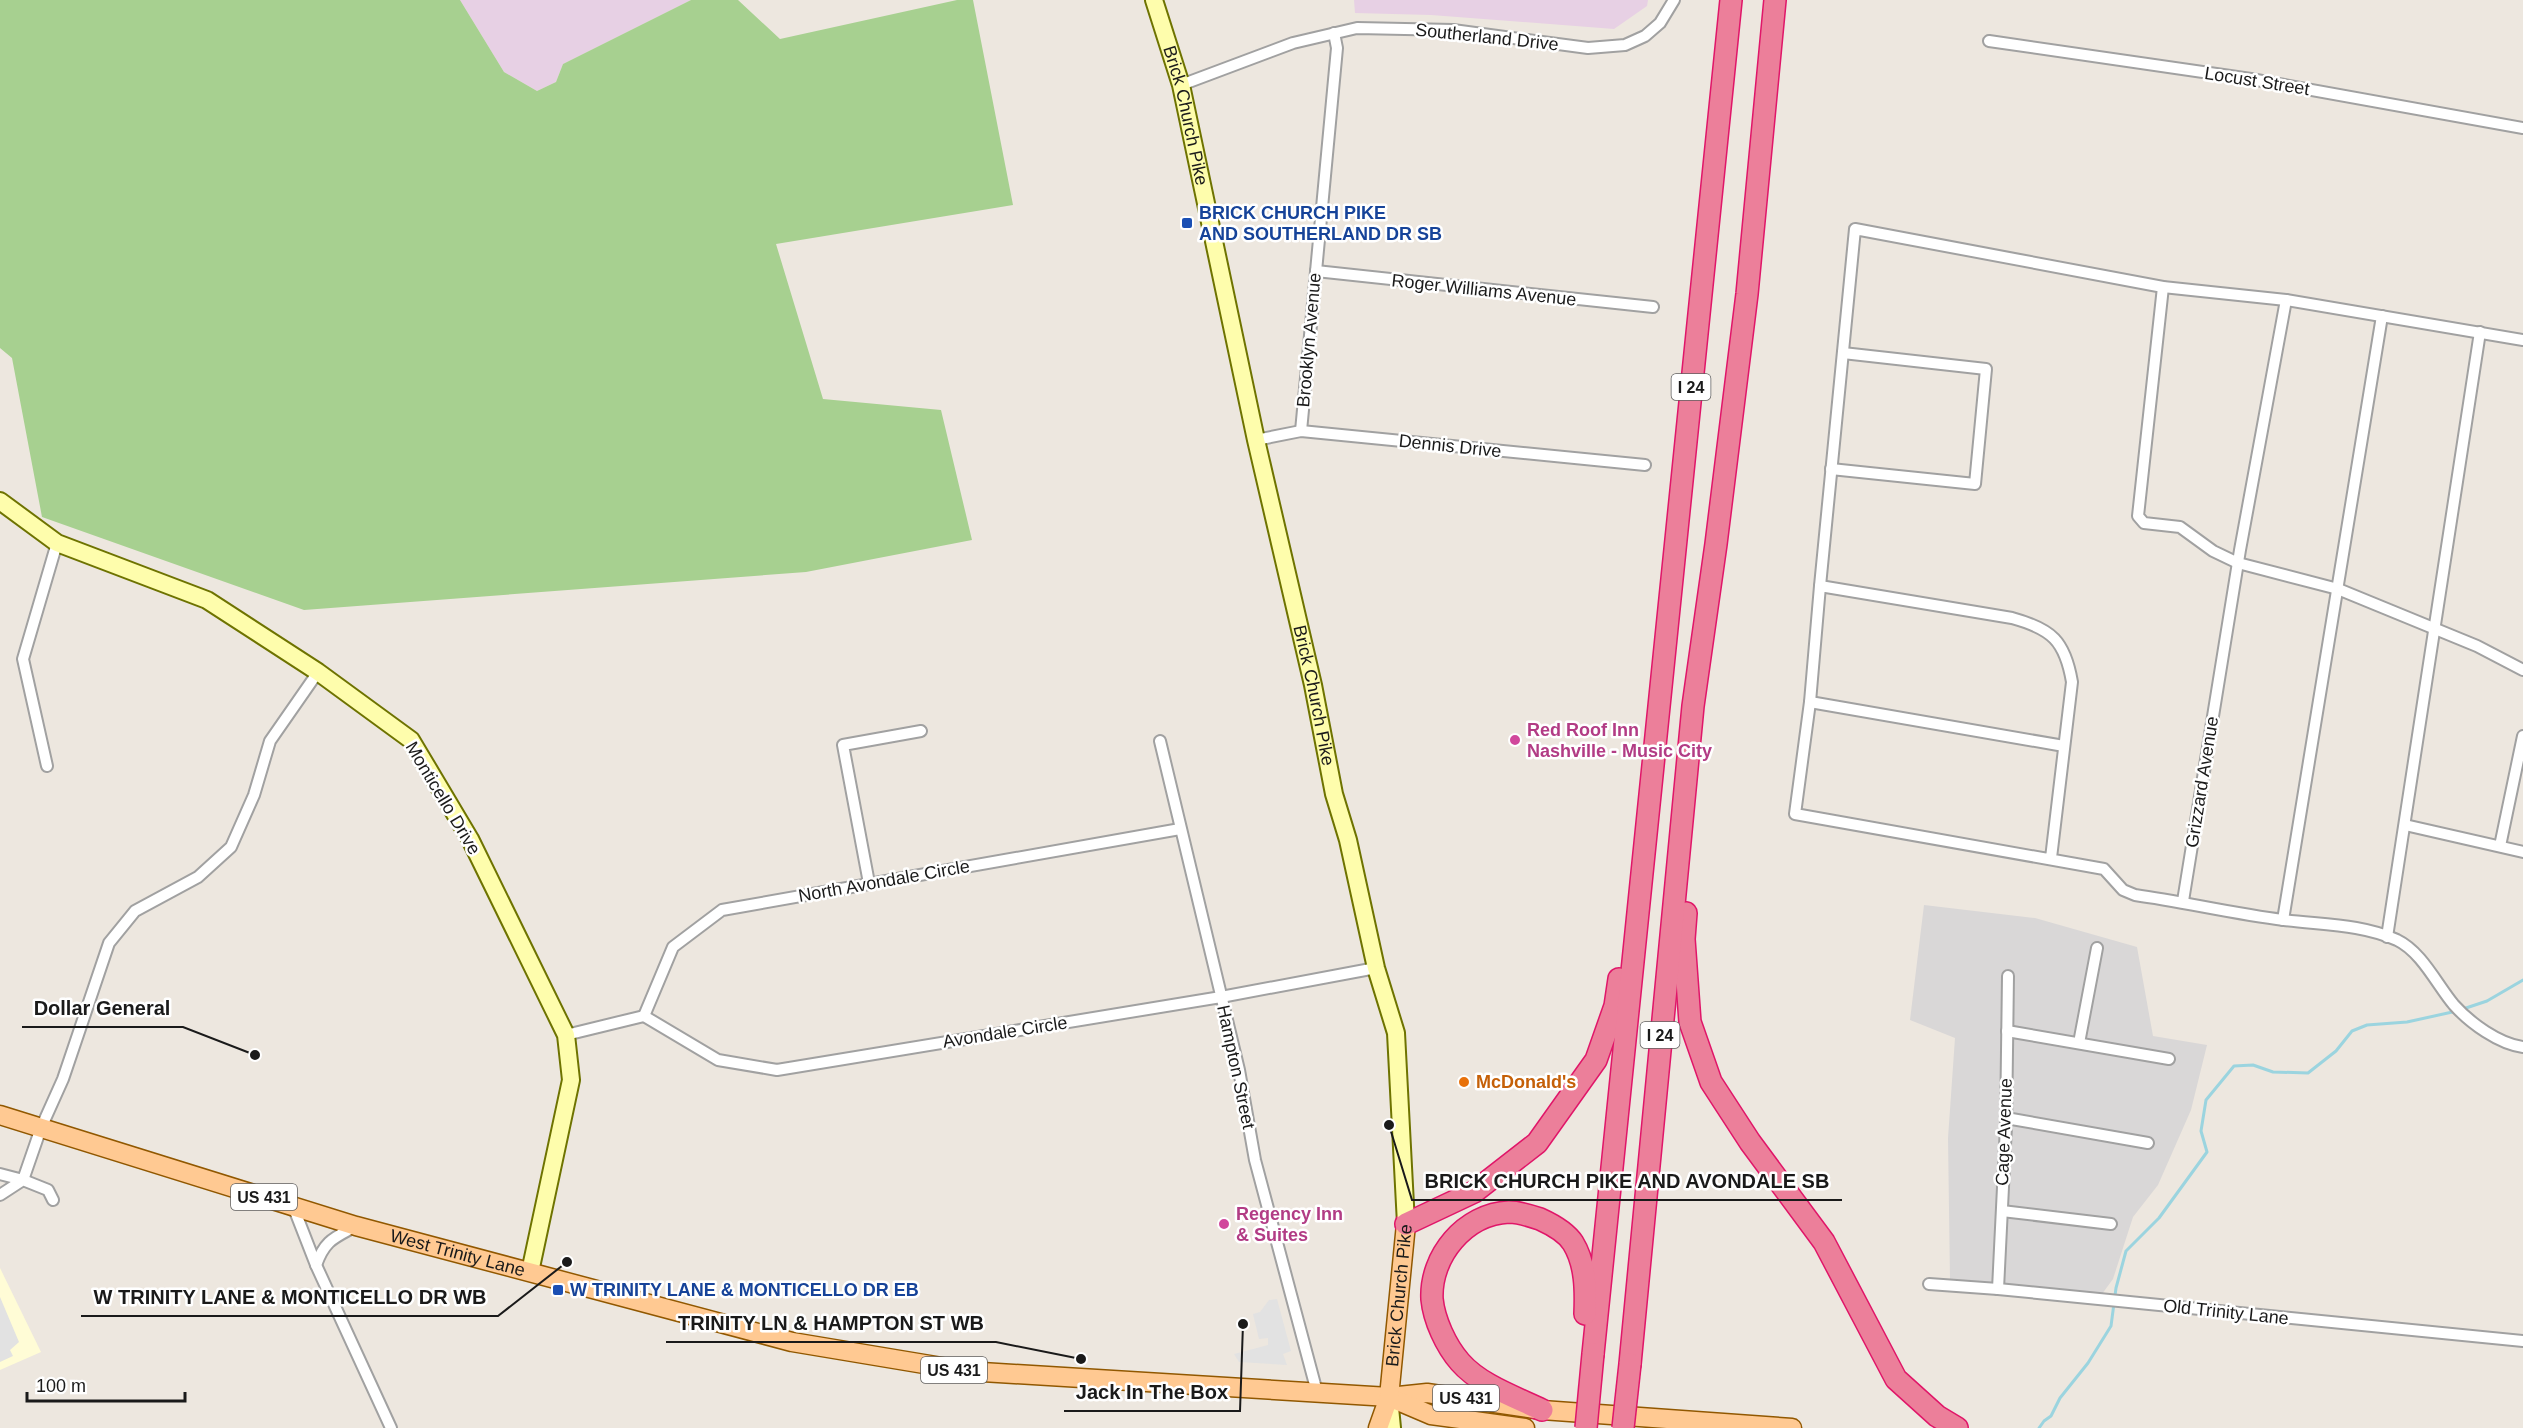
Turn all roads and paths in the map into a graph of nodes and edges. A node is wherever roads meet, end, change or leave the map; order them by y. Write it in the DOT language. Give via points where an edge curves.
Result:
graph roads {
  1 [pos="1154,0"];
  2 [pos="1674,0"];
  3 [pos="1731,0"];
  4 [pos="1775,0"];
  5 [pos="1334,33"];
  6 [pos="1989,41"];
  7 [pos="1181,85"];
  8 [pos="2523,128"];
  9 [pos="1316,271"];
  10 [pos="2163,287"];
  11 [pos="2286,300"];
  12 [pos="1653,307"];
  13 [pos="2382,316"];
  14 [pos="2480,332"];
  15 [pos="2523,340"];
  16 [pos="1843,354"];
  17 [pos="1301,431"];
  18 [pos="1256,440"];
  19 [pos="1645,465"];
  20 [pos="1831,469"];
  21 [pos="0,501"];
  22 [pos="57,543"];
  23 [pos="2238,563"];
  24 [pos="1820,586"];
  25 [pos="2338,589"];
  26 [pos="2436,629"];
  27 [pos="2523,670"];
  28 [pos="318,672"];
  29 [pos="1810,702"];
  30 [pos="1693,706"];
  31 [pos="921,731"];
  32 [pos="2523,736"];
  33 [pos="1160,741"];
  34 [pos="2064,746"];
  35 [pos="47,766"];
  36 [pos="1653,775"];
  37 [pos="2405,825"];
  38 [pos="1180,829"];
  39 [pos="2500,846"];
  40 [pos="2523,852"];
  41 [pos="2051,858"];
  42 [pos="869,883"];
  43 [pos="2183,901"];
  44 [pos="2283,920"];
  45 [pos="2387,937"];
  46 [pos="2097,948"];
  47 [pos="1376,968"];
  48 [pos="2008,975"];
  49 [pos="1221,997"];
  50 [pos="644,1016"];
  51 [pos="2007,1031"];
  52 [pos="566,1035"];
  53 [pos="2079,1043"];
  54 [pos="2523,1047"];
  55 [pos="2169,1059"];
  56 [pos="0,1115"];
  57 [pos="2006,1118"];
  58 [pos="42,1128"];
  59 [pos="2148,1143"];
  60 [pos="0,1174"];
  61 [pos="23,1180"];
  62 [pos="0,1196"];
  63 [pos="53,1200"];
  64 [pos="293,1206"];
  65 [pos="2002,1211"];
  66 [pos="1406,1224"];
  67 [pos="2111,1224"];
  68 [pos="356,1226"];
  69 [pos="316,1265"];
  70 [pos="530,1272"];
  71 [pos="1929,1284"];
  72 [pos="1998,1289"];
  73 [pos="2523,1341"];
  74 [pos="1593,1354"];
  75 [pos="1317,1392"];
  76 [pos="1389,1397"];
  77 [pos="1542,1410"];
  78 [pos="391,1428"];
  79 [pos="1378,1428"];
  80 [pos="1392,1428"];
  81 [pos="1525,1428"];
  82 [pos="1586,1428"];
  83 [pos="1623,1428"];
  84 [pos="1792,1428"];
  85 [pos="1958,1428"];
  1 -- 7 [label="main road, Brick Church Pike"];
  2 -- 5 [label="street, Southerland Drive" via="1660,23 1645,36 1608,47 1588,48 1453,30 1357,28"];
  3 -- 36 [label="highway, I 24"];
  4 -- 30 [label="highway, I 24" via="1747,294"];
  5 -- 7 [label="street, Southerland Drive" via="1293,43"];
  5 -- 9 [label="street, Brooklyn Avenue" via="1337,48"];
  6 -- 8 [label="street, Locust Street" via="2251,79"];
  7 -- 18 [label="main road, Brick Church Pike"];
  9 -- 12 [label="street, Roger Williams Avenue"];
  9 -- 17 [label="street, Brooklyn Avenue"];
  10 -- 11 [label="street"];
  10 -- 16 [label="street" via="1855,229"];
  10 -- 23 [label="street" via="2138,516 2144,523 2180,527"];
  11 -- 13 [label="street"];
  11 -- 23 [label="street, Grizzard Avenue"];
  13 -- 14 [label="street"];
  13 -- 25 [label="street"];
  14 -- 15 [label="street"];
  14 -- 26 [label="street"];
  16 -- 20 [label="street"];
  16 -- 20 [label="street" via="1986,369 1975,484"];
  17 -- 18 [label="street, Dennis Drive"];
  17 -- 19 [label="street, Dennis Drive"];
  18 -- 47 [label="main road, Brick Church Pike"];
  20 -- 24 [label="street"];
  21 -- 22 [label="main road, Monticello Drive"];
  22 -- 28 [label="main road, Monticello Drive" via="207,600"];
  22 -- 35 [label="street" via="23,660"];
  23 -- 25 [label="street"];
  23 -- 43 [label="street, Grizzard Avenue"];
  24 -- 29 [label="street"];
  24 -- 34 [label="street" via="2012,618 2047,631 2061,644 2072,682"];
  25 -- 26 [label="street"];
  25 -- 44 [label="street"];
  26 -- 27 [label="street"];
  26 -- 37 [label="street"];
  28 -- 52 [label="main road, Monticello Drive" via="411,740 470,839"];
  28 -- 58 [label="street" via="270,741 254,795 231,847 198,877 135,911 109,943 63,1079"];
  29 -- 34 [label="street"];
  29 -- 41 [label="street" via="1795,814"];
  30 -- 83 [label="highway, I 24, bridge"];
  30 -- 85 [label="highway" via="1697,800 1684,939 1690,1022 1700,1055 1728,1111 1824,1242 1896,1379 1937,1416"];
  31 -- 42 [label="street" via="843,745"];
  32 -- 39 [label="street"];
  33 -- 38 [label="street, Hampton Street"];
  34 -- 41 [label="street"];
  36 -- 66 [label="highway" via="1615,1006 1596,1060 1538,1143 1474,1192"];
  36 -- 74 [label="highway, I 24"];
  37 -- 39 [label="street"];
  37 -- 45 [label="street"];
  38 -- 42 [label="street, North Avondale Circle"];
  38 -- 49 [label="street, Hampton Street"];
  39 -- 40 [label="street"];
  41 -- 43 [label="street" via="2104,869 2124,890 2135,895"];
  42 -- 50 [label="street, North Avondale Circle" via="722,910 673,947"];
  43 -- 44 [label="street"];
  44 -- 45 [label="street" via="2358,927"];
  45 -- 54 [label="street" via="2399,941 2428,968 2453,1005 2468,1019 2510,1045"];
  46 -- 53 [label="street"];
  47 -- 49 [label="street, Avondale Circle"];
  47 -- 66 [label="main road, Brick Church Pike" via="1396,1033"];
  48 -- 51 [label="street, Cage Avenue"];
  49 -- 50 [label="street, Avondale Circle" via="777,1071 718,1060"];
  49 -- 75 [label="street, Hampton Street" via="1256,1160"];
  50 -- 52 [label="street"];
  51 -- 53 [label="street"];
  51 -- 57 [label="street, Cage Avenue"];
  52 -- 70 [label="main road, Monticello Drive" via="571,1080"];
  53 -- 55 [label="street"];
  56 -- 58 [label="main road, West Trinity Lane / US 431"];
  57 -- 59 [label="street"];
  57 -- 65 [label="street, Cage Avenue"];
  58 -- 61 [label="street"];
  58 -- 64 [label="main road, West Trinity Lane / US 431"];
  60 -- 61 [label="street"];
  61 -- 62 [label="street"];
  61 -- 63 [label="street" via="48,1190"];
  64 -- 68 [label="main road, West Trinity Lane / US 431"];
  64 -- 69 [label="street"];
  65 -- 67 [label="street"];
  65 -- 72 [label="street, Cage Avenue"];
  66 -- 76 [label="main road, Brick Church Pike"];
  68 -- 69 [label="street" via="329,1240"];
  68 -- 70 [label="main road, West Trinity Lane / US 431"];
  69 -- 78 [label="street"];
  70 -- 75 [label="main road, West Trinity Lane / US 431" via="792,1342 940,1368"];
  71 -- 72 [label="street, Old Trinity Lane"];
  72 -- 73 [label="street, Old Trinity Lane"];
  74 -- 77 [label="highway" via="1585,1323 1586,1281 1573,1242 1552,1224 1509,1212 1469,1224 1451,1242 1436,1270 1432,1300 1448,1345 1461,1363 1490,1385"];
  74 -- 82 [label="highway, I 24, bridge"];
  75 -- 76 [label="main road, West Trinity Lane / US 431"];
  76 -- 77 [label="main road, West Trinity Lane / US 431" via="1428,1393"];
  76 -- 79 [label="main road, Brick Church Pike"];
  76 -- 80 [label="main road, Brick Church Pike"];
  76 -- 81 [label="main road, West Trinity Lane / US 431" via="1431,1415"];
  77 -- 84 [label="main road, West Trinity Lane / US 431"];
}
